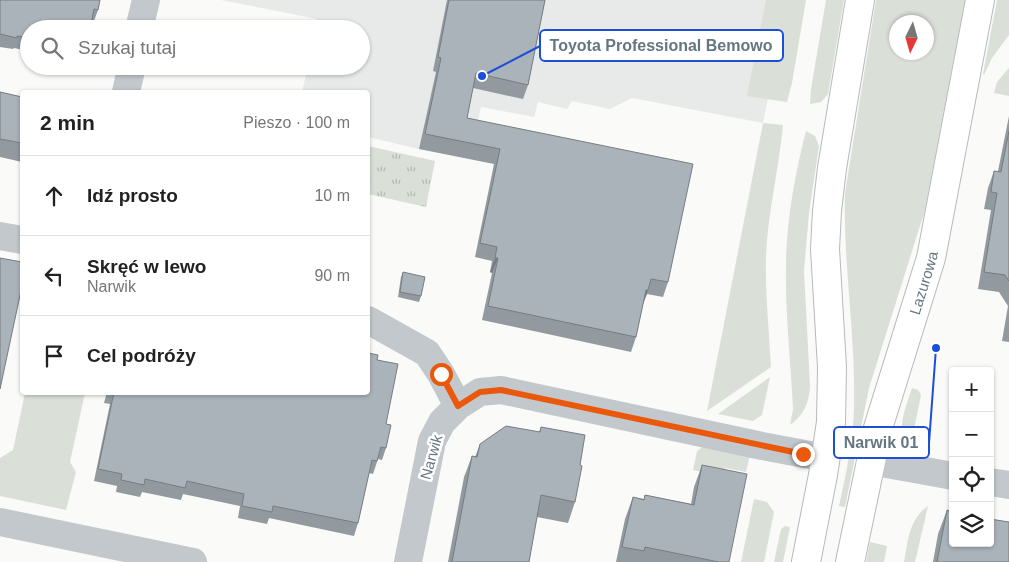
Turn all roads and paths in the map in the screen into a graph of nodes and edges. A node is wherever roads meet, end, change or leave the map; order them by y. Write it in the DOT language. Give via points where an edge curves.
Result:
graph roads {
  1 [pos="146,0"];
  2 [pos="860,0"];
  3 [pos="980,0"];
  4 [pos="142,20"];
  5 [pos="130,75"];
  6 [pos="126,90"];
  7 [pos="0,236"];
  8 [pos="20,240"];
  9 [pos="370,321"];
  10 [pos="458,406"];
  11 [pos="826,458"];
  12 [pos="870,461"];
  13 [pos="949,475"];
  14 [pos="994,483"];
  15 [pos="1009,485"];
  16 [pos="0,522"];
  17 [pos="193,562"];
  18 [pos="408,562"];
  19 [pos="806,562"];
  20 [pos="850,562"];
  1 -- 4 [label="street"];
  2 -- 11 [label="main road" via="827,210 825,249 832,394"];
  3 -- 12 [label="main road, Lazurowa" via="931,258"];
  5 -- 6 [label="street"];
  7 -- 8 [label="street"];
  9 -- 10 [label="street" via="427,353"];
  10 -- 11 [label="street, Narwik" via="480,392 501,390"];
  10 -- 18 [label="street, Narwik" via="442,422 432,442"];
  11 -- 19 [label="main road"];
  12 -- 13 [label="street"];
  12 -- 20 [label="main road, Lazurowa"];
  14 -- 15 [label="street"];
  16 -- 17 [label="street"];
}
